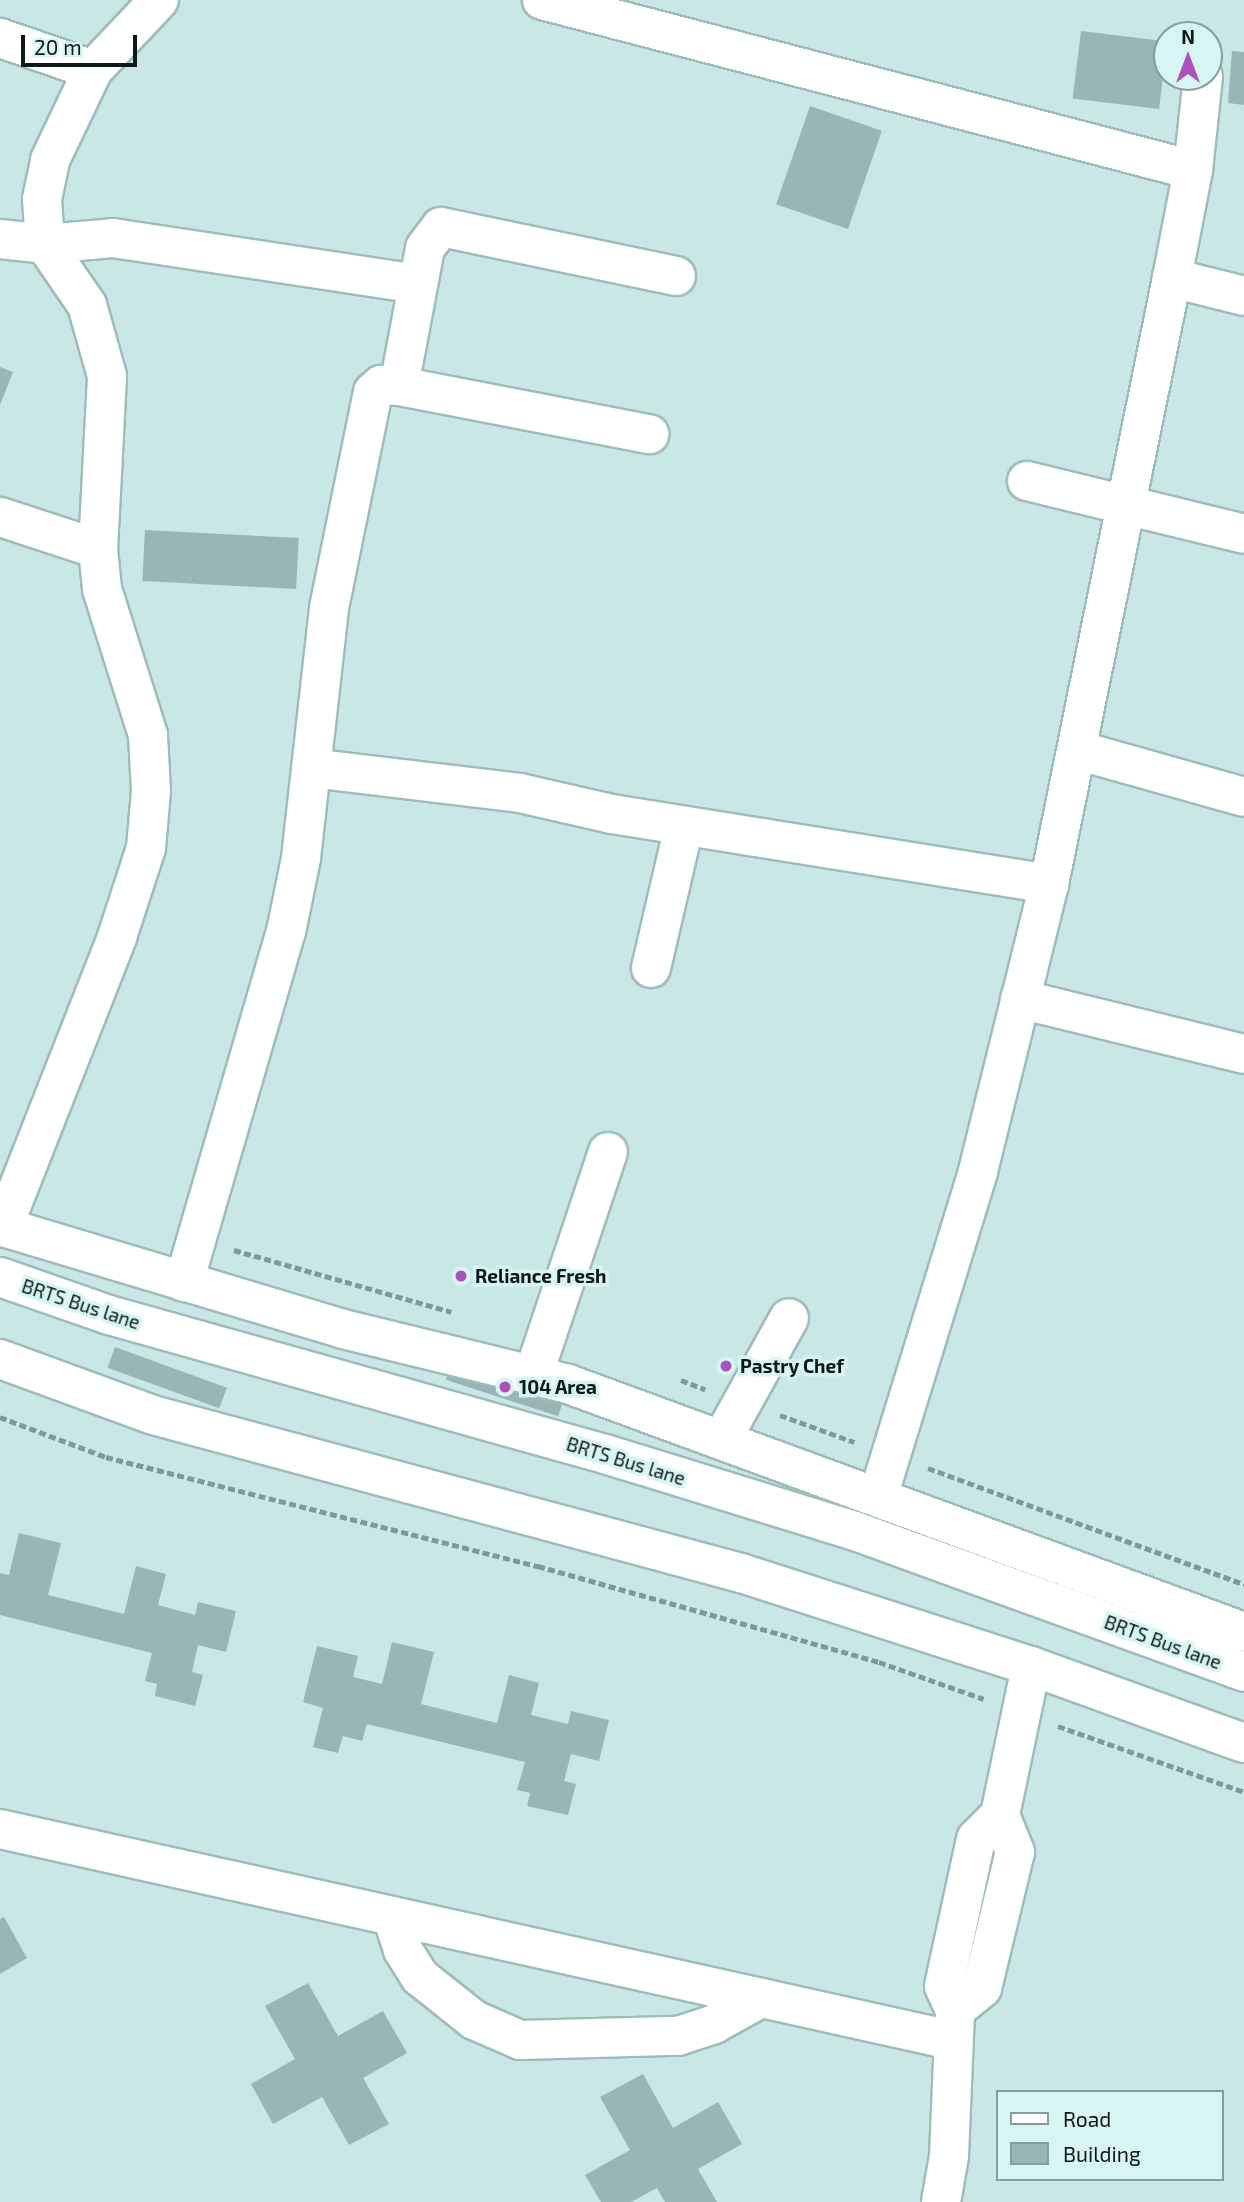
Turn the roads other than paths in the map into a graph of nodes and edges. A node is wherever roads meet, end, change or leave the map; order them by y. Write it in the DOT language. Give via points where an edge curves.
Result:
graph roads {
  1 [pos="159,0"];
  2 [pos="542,0"];
  3 [pos="0,38"];
  4 [pos="93,70"];
  5 [pos="1201,91"];
  6 [pos="1192,170"];
  7 [pos="0,239"];
  8 [pos="45,244"];
  9 [pos="676,276"];
  10 [pos="1172,278"];
  11 [pos="418,284"];
  12 [pos="1244,296"];
  13 [pos="399,386"];
  14 [pos="649,434"];
  15 [pos="1027,481"];
  16 [pos="1129,506"];
  17 [pos="0,517"];
  18 [pos="1244,534"];
  19 [pos="98,549"];
  20 [pos="1077,750"];
  21 [pos="311,768"];
  22 [pos="1244,797"];
  23 [pos="684,826"];
  24 [pos="1049,884"];
  25 [pos="650,968"];
  26 [pos="1020,999"];
  27 [pos="1244,1054"];
  28 [pos="608,1152"];
  29 [pos="2,1226"];
  30 [pos="0,1276"];
  31 [pos="184,1282"];
  32 [pos="789,1318"];
  33 [pos="0,1359"];
  34 [pos="534,1373"];
  35 [pos="722,1440"];
  36 [pos="878,1497"];
  37 [pos="1244,1632"];
  38 [pos="1031,1667"];
  39 [pos="1244,1672"];
  40 [pos="1244,1743"];
  41 [pos="0,1829"];
  42 [pos="392,1916"];
  43 [pos="761,1998"];
  44 [pos="953,2025"];
  45 [pos="941,2202"];
  1 -- 4 [label="street"];
  2 -- 6 [label="street"];
  3 -- 4 [label="street"];
  4 -- 8 [label="street" via="50,160 42,199"];
  5 -- 6 [label="street"];
  6 -- 10 [label="street"];
  7 -- 8 [label="street"];
  8 -- 11 [label="street" via="113,239"];
  8 -- 19 [label="street" via="87,305 104,356 106,443"];
  9 -- 11 [label="street" via="441,227 425,248"];
  10 -- 12 [label="street"];
  10 -- 16 [label="street"];
  11 -- 13 [label="street"];
  13 -- 14 [label="street"];
  13 -- 21 [label="street" via="381,385 367,406 329,608"];
  15 -- 16 [label="street"];
  16 -- 18 [label="street"];
  16 -- 20 [label="street"];
  17 -- 19 [label="street"];
  19 -- 29 [label="street" via="102,589 148,735 151,791 146,848 117,937"];
  20 -- 22 [label="street"];
  20 -- 24 [label="street"];
  21 -- 23 [label="street" via="520,793"];
  21 -- 31 [label="street" via="301,858 286,932"];
  23 -- 24 [label="street"];
  23 -- 25 [label="street"];
  24 -- 26 [label="street"];
  26 -- 27 [label="street"];
  26 -- 36 [label="street" via="978,1171"];
  28 -- 34 [label="street"];
  29 -- 31 [label="street"];
  30 -- 39 [label="street, BRTS Bus lane" via="109,1315 605,1454 841,1527"];
  31 -- 34 [label="street" via="343,1329"];
  32 -- 35 [label="street"];
  33 -- 38 [label="street" via="153,1415 741,1573"];
  34 -- 35 [label="street"];
  35 -- 36 [label="street"];
  36 -- 37 [label="street"];
  38 -- 40 [label="street"];
  38 -- 44 [label="street" via="1000,1815 1015,1852 982,1988"];
  41 -- 42 [label="street"];
  42 -- 43 [label="street"];
  42 -- 43 [label="street" via="403,1950 420,1978 474,2020 520,2040 678,2036 714,2024"];
  43 -- 44 [label="street"];
  44 -- 45 [label="street" via="948,2156"];
}
